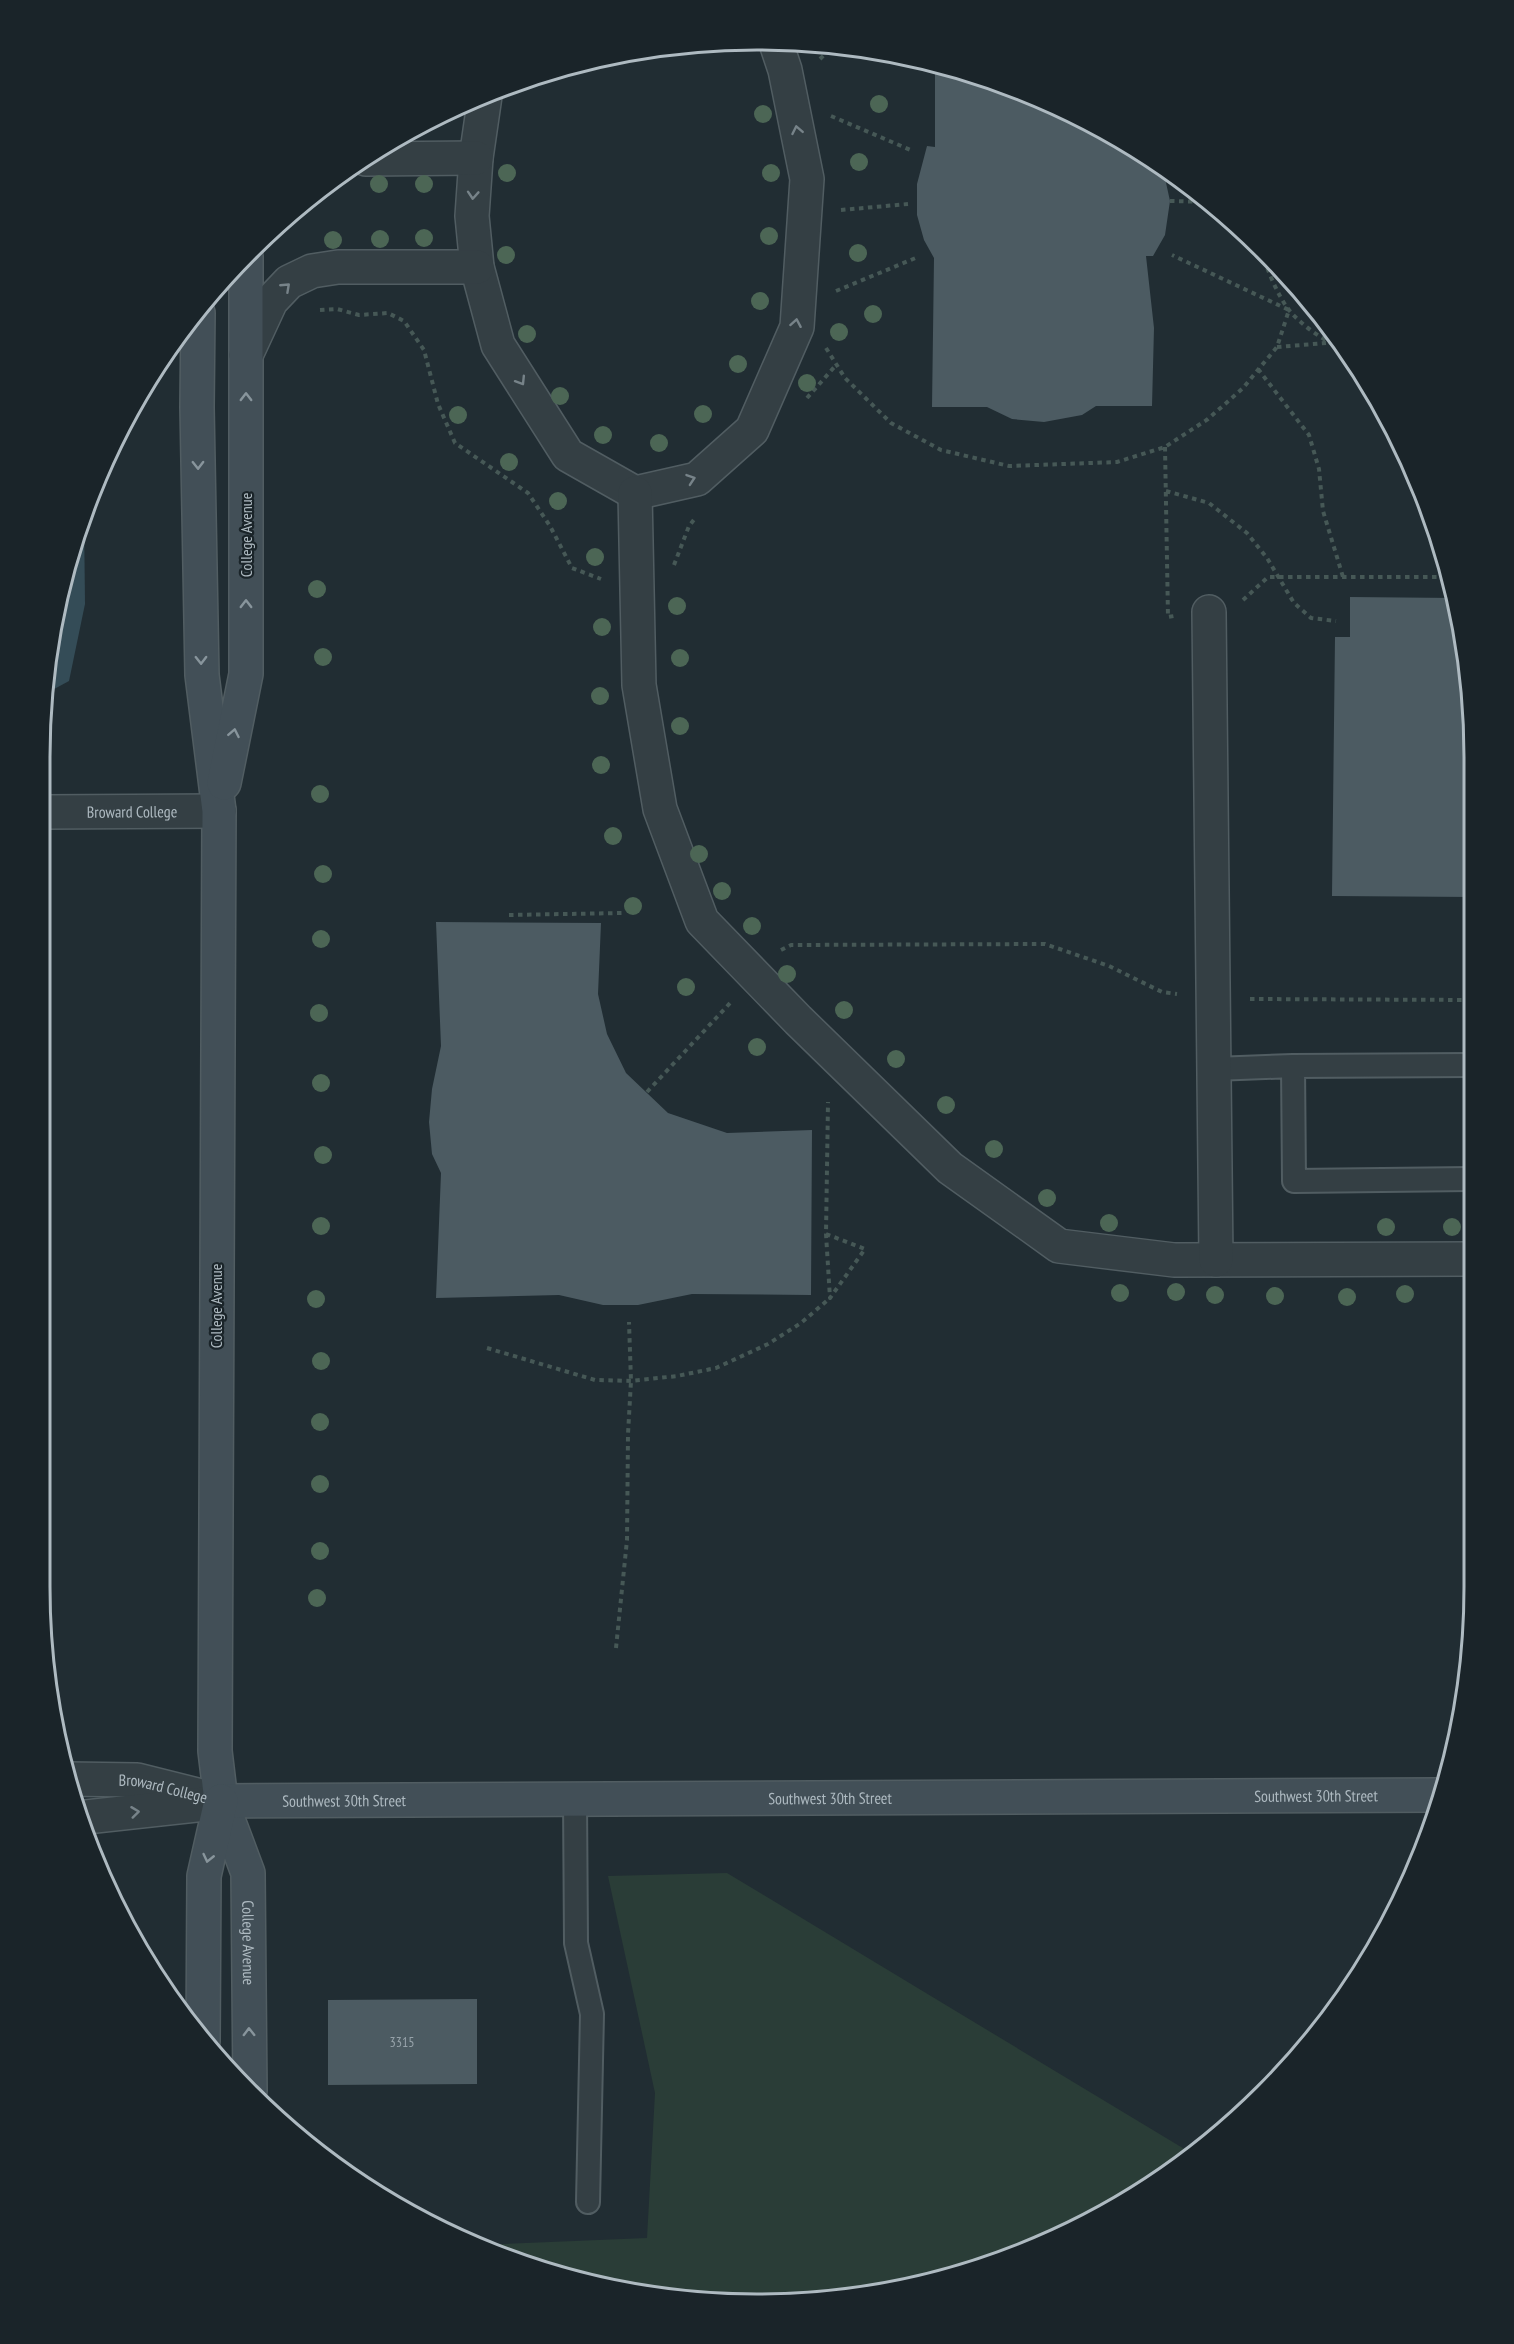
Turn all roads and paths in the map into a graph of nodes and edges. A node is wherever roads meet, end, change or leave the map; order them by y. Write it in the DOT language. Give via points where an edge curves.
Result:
graph roads {
  1 [pos="778,50"];
  2 [pos="826,53"];
  3 [pos="817,62"];
  4 [pos="484,104"];
  5 [pos="829,123"];
  6 [pos="914,151"];
  7 [pos="476,158"];
  8 [pos="380,159"];
  9 [pos="1170,201"];
  10 [pos="1195,202"];
  11 [pos="908,204"];
  12 [pos="838,217"];
  13 [pos="1172,255"];
  14 [pos="918,257"];
  15 [pos="477,267"];
  16 [pos="1267,267"];
  17 [pos="246,269"];
  18 [pos="834,281"];
  19 [pos="316,310"];
  20 [pos="1289,310"];
  21 [pos="198,324"];
  22 [pos="1327,343"];
  23 [pos="823,344"];
  24 [pos="1331,345"];
  25 [pos="1277,347"];
  26 [pos="246,355"];
  27 [pos="836,365"];
  28 [pos="1258,369"];
  29 [pos="801,406"];
  30 [pos="1165,447"];
  31 [pos="1166,491"];
  32 [pos="635,493"];
  33 [pos="701,511"];
  34 [pos="1279,577"];
  35 [pos="1342,577"];
  36 [pos="1441,577"];
  37 [pos="637,594"];
  38 [pos="1209,612"];
  39 [pos="1336,621"];
  40 [pos="219,811"];
  41 [pos="50,812"];
  42 [pos="622,913"];
  43 [pos="509,915"];
  44 [pos="756,977"];
  45 [pos="1214,999"];
  46 [pos="1464,1000"];
  47 [pos="1464,1065"];
  48 [pos="1293,1066"];
  49 [pos="1214,1069"];
  50 [pos="647,1092"];
  51 [pos="828,1098"];
  52 [pos="1464,1179"];
  53 [pos="826,1234"];
  54 [pos="1464,1259"];
  55 [pos="1216,1260"];
  56 [pos="830,1298"];
  57 [pos="629,1322"];
  58 [pos="487,1348"];
  59 [pos="632,1381"];
  60 [pos="616,1648"];
  61 [pos="77,1779"];
  62 [pos="1432,1796"];
  63 [pos="575,1799"];
  64 [pos="221,1801"];
  65 [pos="88,1817"];
  66 [pos="203,2027"];
  67 [pos="250,2079"];
  68 [pos="588,2202"];
  32 -- 1 [label="street, one-way" via="697,479 752,430 797,327 807,179"];
  2 -- 3 [label="path"];
  4 -- 7 [label="street"];
  5 -- 6 [label="path" via="828,115"];
  7 -- 8 [label="street"];
  7 -- 15 [label="street, one-way" via="472,216"];
  9 -- 10 [label="path"];
  11 -- 12 [label="path" via="837,210"];
  13 -- 20 [label="path"];
  14 -- 18 [label="path" via="833,292"];
  26 -- 15 [label="street, one-way" via="271,301 289,282 312,271 338,267"];
  15 -- 32 [label="street, one-way" via="498,345 568,455"];
  16 -- 20 [label="path"];
  17 -- 26 [label="street, College Avenue"];
  19 -- 37 [label="path" via="337,309 359,315 388,313 404,321 424,350 438,404 455,443 528,493 572,568"];
  20 -- 22 [label="path"];
  20 -- 25 [label="path"];
  21 -- 40 [label="street, College Avenue, one-way" via="202,675"];
  22 -- 24 [label="path"];
  22 -- 25 [label="path"];
  23 -- 27 [label="path"];
  25 -- 28 [label="path"];
  40 -- 26 [label="street, College Avenue, one-way" via="246,674"];
  27 -- 29 [label="path"];
  27 -- 30 [label="path" via="891,423 941,450 1009,466 1117,462"];
  28 -- 30 [label="path" via="1208,419"];
  28 -- 35 [label="path" via="1309,435 1319,469 1323,512"];
  30 -- 31 [label="path"];
  31 -- 34 [label="path" via="1209,503 1246,533"];
  31 -- 38 [label="path" via="1168,617"];
  32 -- 37 [label="street"];
  33 -- 37 [label="path" via="689,526 674,564 671,594"];
  34 -- 35 [label="path"];
  34 -- 38 [label="path" via="1268,577 1231,611"];
  34 -- 39 [label="path" via="1294,603 1311,618"];
  35 -- 36 [label="path"];
  37 -- 44 [label="street" via="639,686 660,809 702,921"];
  38 -- 45 [label="street"];
  40 -- 41 [label="street, Broward College"];
  40 -- 64 [label="street, College Avenue" via="215,1751"];
  42 -- 43 [label="path"];
  44 -- 45 [label="path" via="774,953 791,945 1045,944 1109,966 1162,992"];
  44 -- 50 [label="path"];
  44 -- 55 [label="street" via="950,1168 1059,1246 1174,1260"];
  45 -- 46 [label="path"];
  45 -- 49 [label="street"];
  47 -- 48 [label="lane"];
  48 -- 49 [label="lane"];
  48 -- 52 [label="lane" via="1294,1181"];
  49 -- 55 [label="street"];
  51 -- 53 [label="path"];
  53 -- 56 [label="path"];
  53 -- 56 [label="path" via="865,1249"];
  54 -- 55 [label="street"];
  56 -- 59 [label="path" via="768,1344 716,1368"];
  57 -- 59 [label="path"];
  58 -- 59 [label="path" via="595,1380"];
  59 -- 60 [label="path" via="627,1540"];
  61 -- 64 [label="street, Broward College" via="137,1779"];
  62 -- 63 [label="street, Southwest 30th Street"];
  63 -- 64 [label="street, Southwest 30th Street"];
  63 -- 68 [label="lane" via="576,1943 592,2014"];
  65 -- 64 [label="street, Broward College, one-way"];
  64 -- 66 [label="street, College Avenue, one-way" via="204,1876"];
  67 -- 64 [label="street, College Avenue, one-way" via="248,1873"];
}
